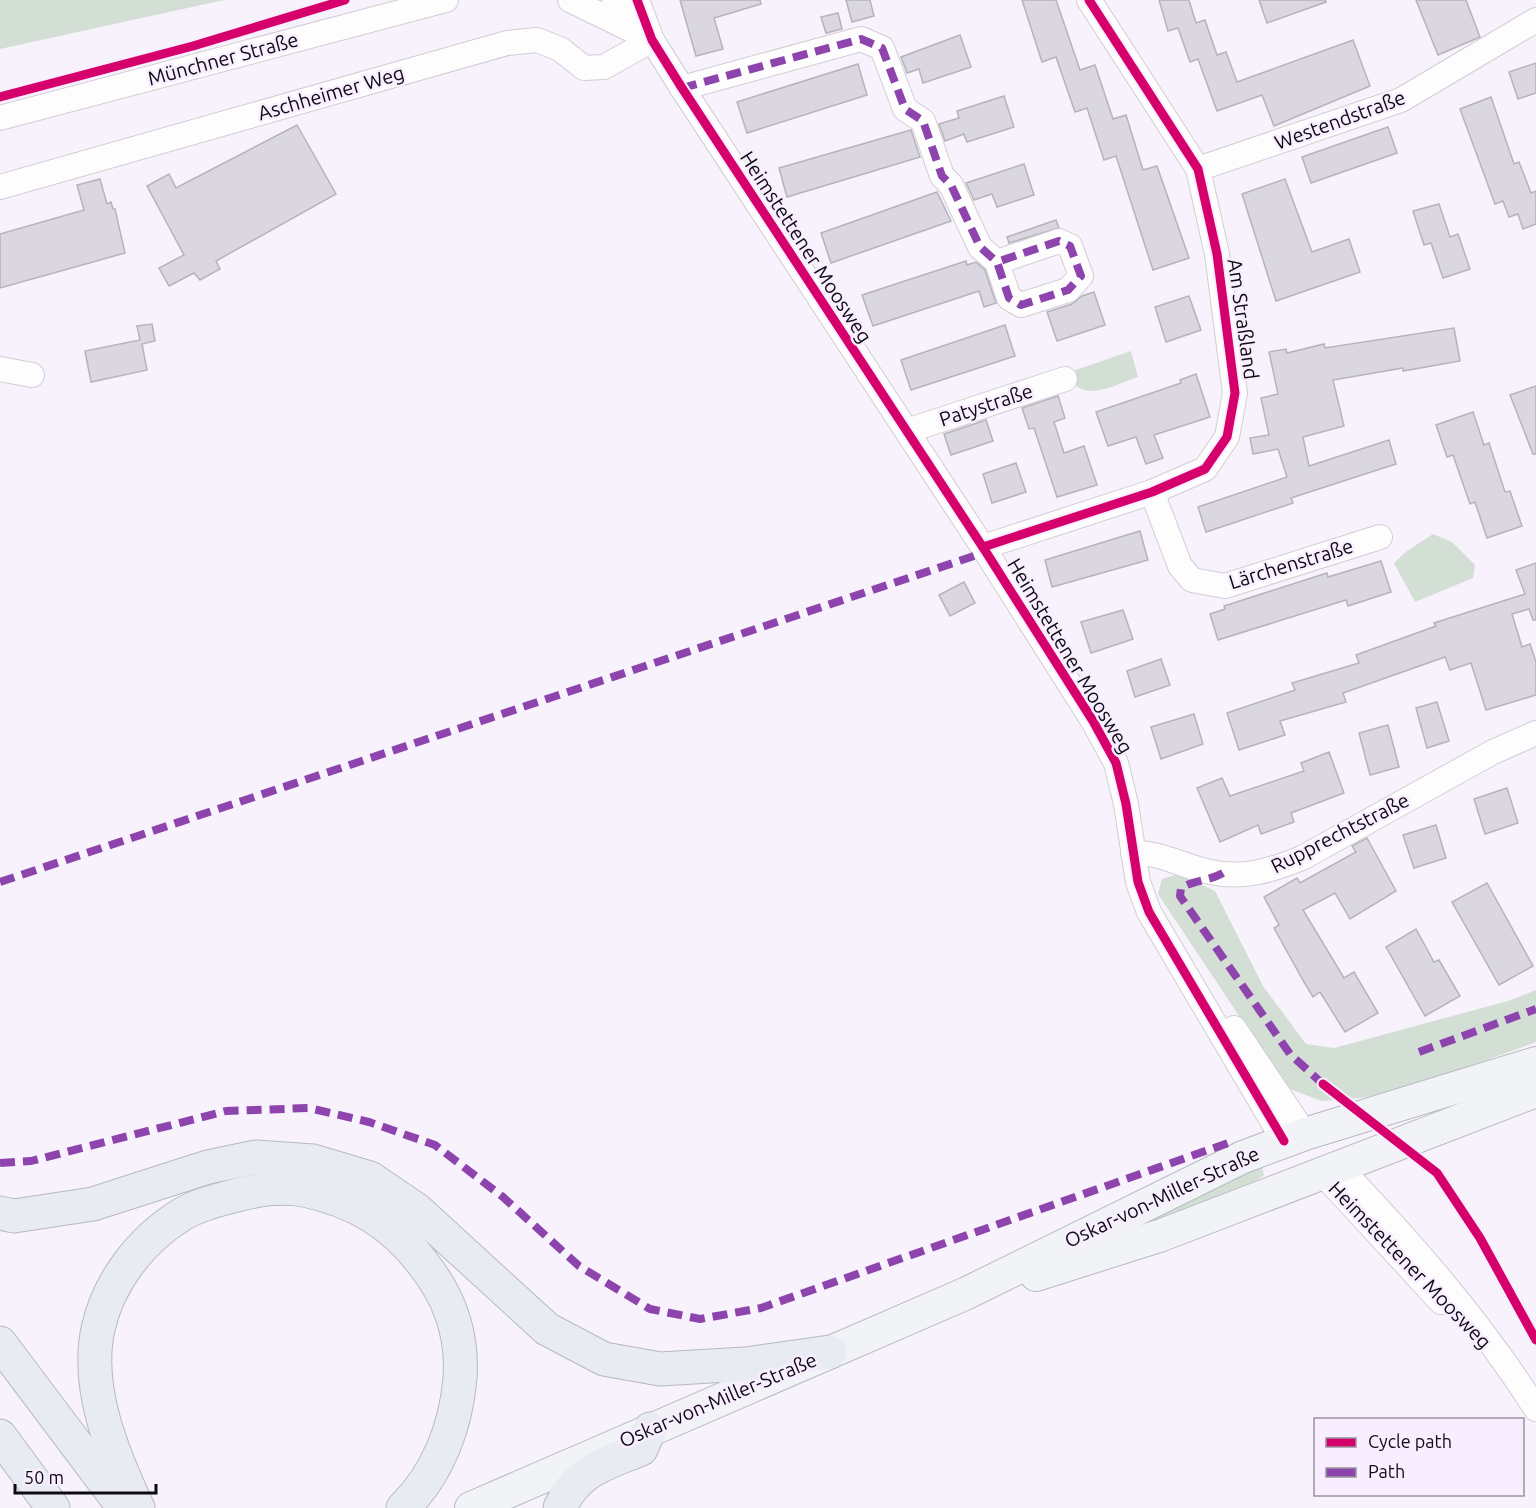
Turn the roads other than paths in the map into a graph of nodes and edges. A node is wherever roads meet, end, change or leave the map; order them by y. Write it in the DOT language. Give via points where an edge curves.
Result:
graph roads {
  1 [pos="446,0"];
  2 [pos="570,0"];
  3 [pos="614,0"];
  4 [pos="637,0"];
  5 [pos="1089,0"];
  6 [pos="1536,20"];
  7 [pos="652,40"];
  8 [pos="682,88"];
  9 [pos="0,118"];
  10 [pos="1198,169"];
  11 [pos="0,187"];
  12 [pos="997,262"];
  13 [pos="0,369"];
  14 [pos="32,375"];
  15 [pos="1065,379"];
  16 [pos="907,431"];
  17 [pos="1152,492"];
  18 [pos="1380,537"];
  19 [pos="983,548"];
  20 [pos="1536,733"];
  21 [pos="1133,853"];
  22 [pos="1536,1064"];
  23 [pos="1536,1091"];
  24 [pos="1294,1137"];
  25 [pos="1332,1171"];
  26 [pos="0,1213"];
  27 [pos="967,1293"];
  28 [pos="0,1343"];
  29 [pos="830,1352"];
  30 [pos="1536,1409"];
  31 [pos="650,1429"];
  32 [pos="0,1436"];
  33 [pos="53,1508"];
  34 [pos="124,1508"];
  35 [pos="138,1508"];
  36 [pos="403,1508"];
  37 [pos="471,1508"];
  38 [pos="560,1508"];
  1 -- 9 [label="street, Münchner Straße"];
  2 -- 7 [label="street"];
  3 -- 7 [label="street, Heimstettener Moosweg"];
  4 -- 7 [label="street, Heimstettener Moosweg"];
  5 -- 10 [label="street, Am Straßland"];
  6 -- 10 [label="street, Westendstraße" via="1401,100"];
  7 -- 8 [label="street, Heimstettener Moosweg"];
  7 -- 11 [label="street, Aschheimer Weg" via="604,67 584,68 560,49 537,40 507,43"];
  8 -- 12 [label="street" via="861,39 882,48 905,109 923,121 942,176 951,185 980,247"];
  8 -- 16 [label="street, Heimstettener Moosweg"];
  10 -- 17 [label="street, Am Straßland" via="1217,254 1235,393 1227,437 1205,470"];
  13 -- 14 [label="street"];
  15 -- 16 [label="street, Patystraße"];
  16 -- 19 [label="street, Heimstettener Moosweg"];
  17 -- 18 [label="street, Lärchenstraße" via="1180,566 1192,580 1225,586"];
  17 -- 19 [label="street, Am Straßland"];
  19 -- 21 [label="street, Heimstettener Moosweg" via="1116,763"];
  20 -- 21 [label="street, Rupprechtstraße" via="1492,752 1302,858 1269,872 1235,875 1206,871 1150,852"];
  21 -- 24 [label="street, Heimstettener Moosweg" via="1149,912"];
  22 -- 24 [label="main road, Oskar-von-Miller-Straße"];
  23 -- 25 [label="main road, Oskar-von-Miller-Straße"];
  24 -- 25 [label="main road"];
  24 -- 27 [label="main road, Oskar-von-Miller-Straße" via="1243,1157"];
  25 -- 27 [label="main road, Oskar-von-Miller-Straße" via="1162,1235 1008,1284"];
  25 -- 30 [label="street, Heimstettener Moosweg" via="1404,1235 1480,1327"];
  26 -- 29 [label="highway" via="14,1216 93,1204 208,1167 256,1157 313,1161 370,1178 417,1210 547,1329 604,1359 660,1369 745,1364"];
  27 -- 29 [label="main road, Oskar-von-Miller-Straße"];
  28 -- 34 [label="highway"];
  29 -- 31 [label="main road, Oskar-von-Miller-Straße"];
  31 -- 37 [label="main road, Oskar-von-Miller-Straße"];
  31 -- 38 [label="highway" via="641,1449 589,1471 568,1489"];
  32 -- 33 [label="highway"];
  35 -- 36 [label="highway" via="101,1409 97,1379 98,1330 110,1293 129,1261 153,1236 183,1214 220,1199 259,1190 302,1189 350,1203 393,1228 439,1284 454,1319 461,1360 458,1401 446,1446"];
}
